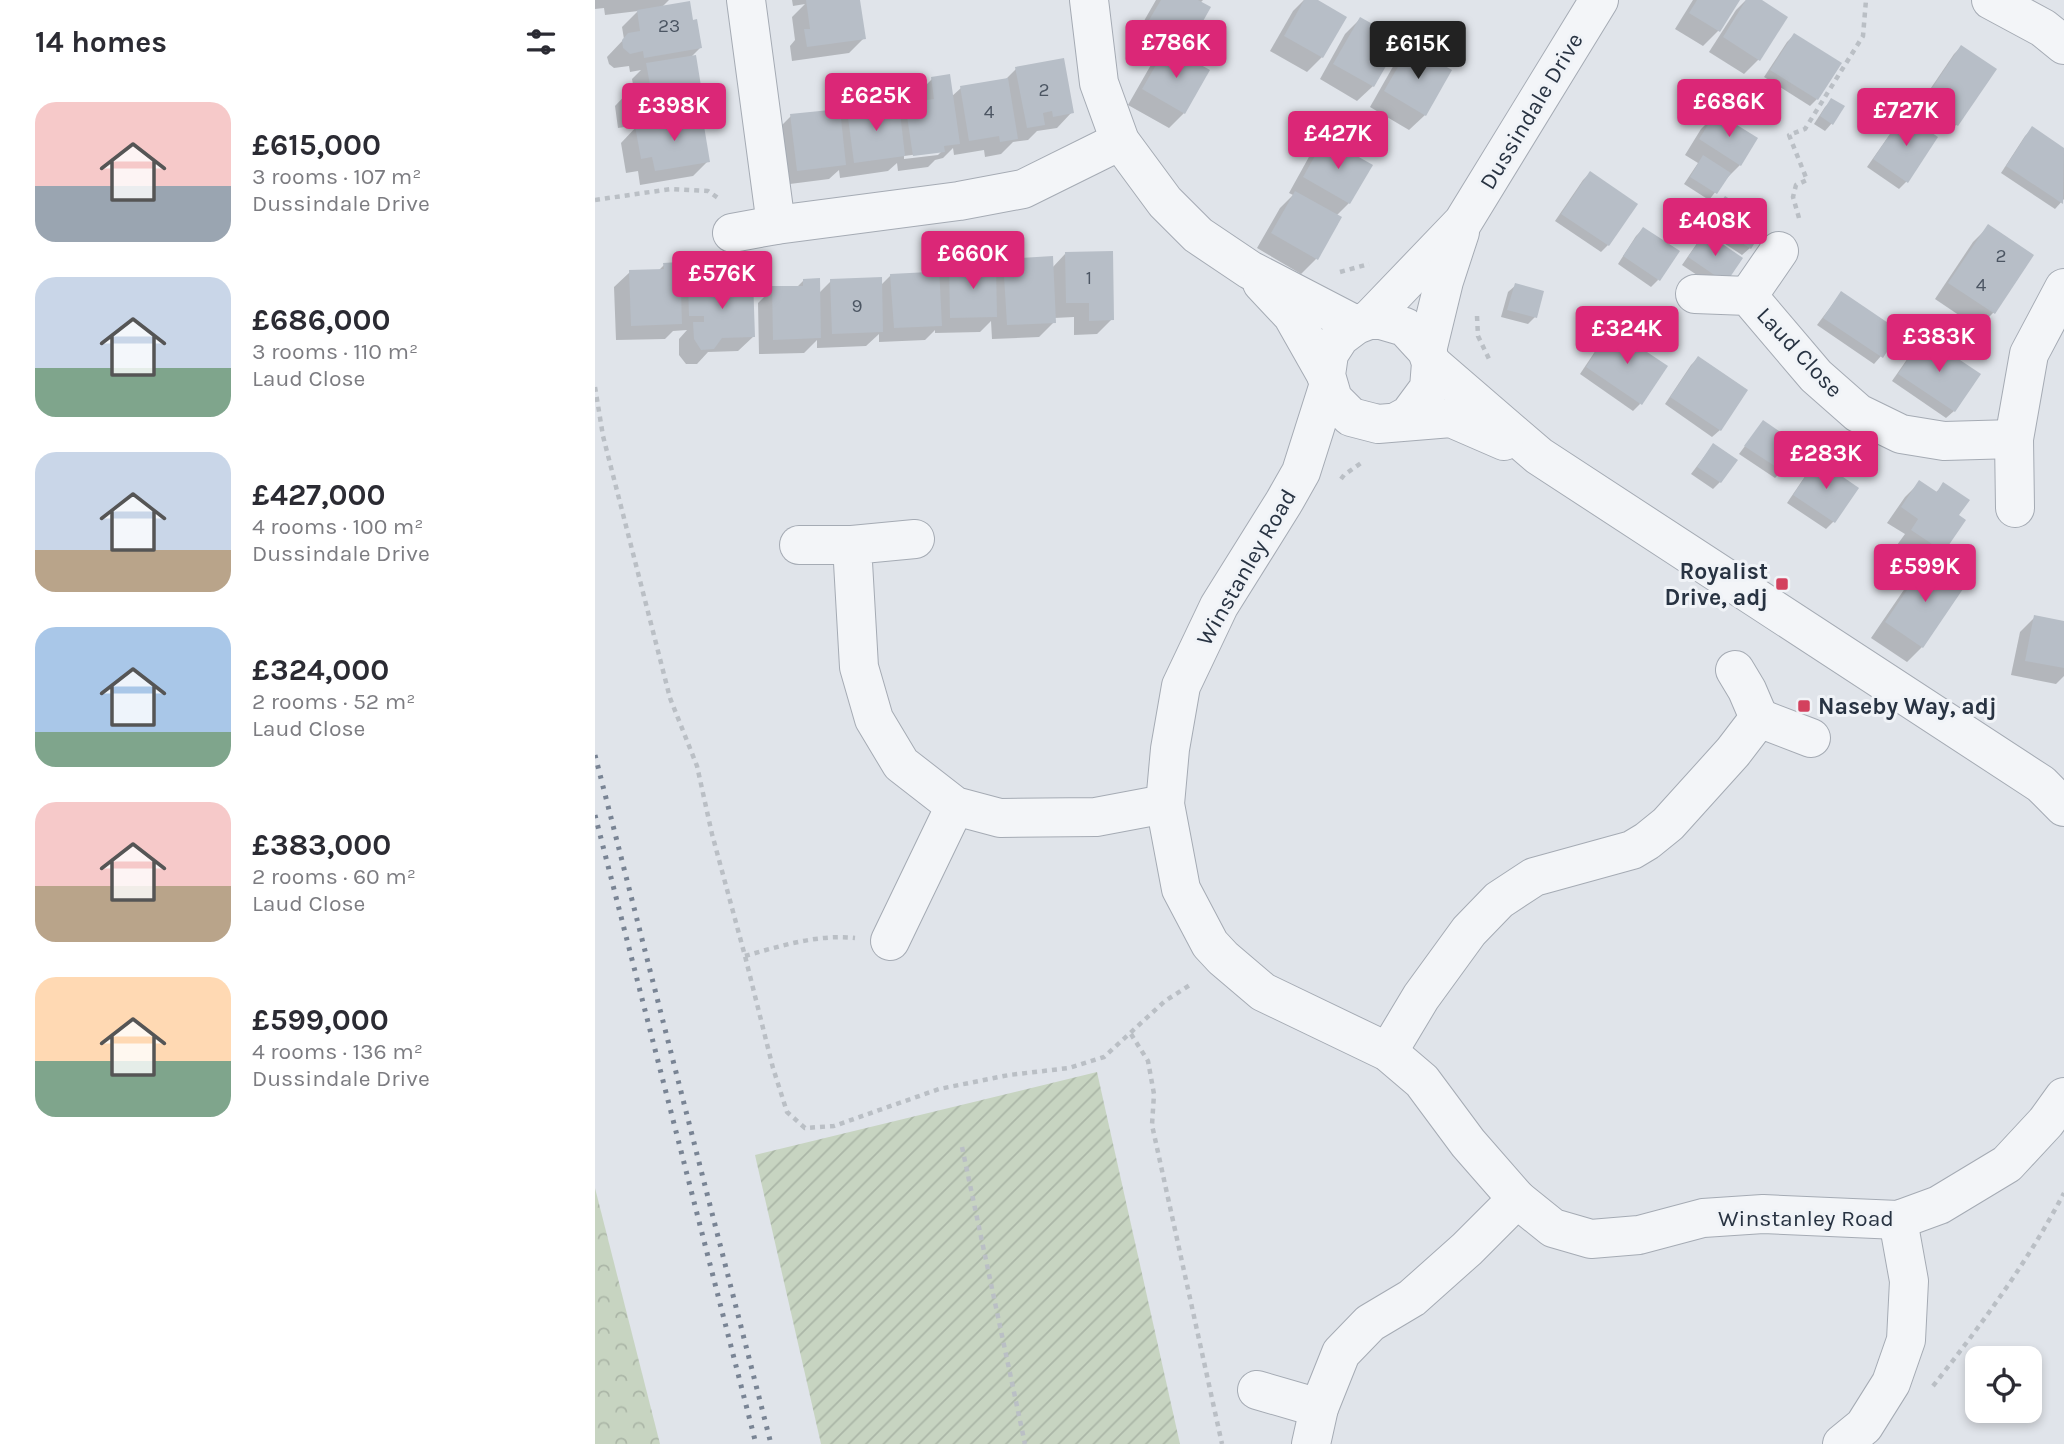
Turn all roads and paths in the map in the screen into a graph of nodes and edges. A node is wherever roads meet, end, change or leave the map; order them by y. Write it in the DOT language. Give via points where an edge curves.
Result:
graph roads {
  1 [pos="746,0"];
  2 [pos="1089,0"];
  3 [pos="1599,0"];
  4 [pos="1866,0"];
  5 [pos="1991,0"];
  6 [pos="2064,45"];
  7 [pos="1120,141"];
  8 [pos="595,200"];
  9 [pos="729,218"];
  10 [pos="1463,222"];
  11 [pos="776,225"];
  12 [pos="1779,251"];
  13 [pos="1250,270"];
  14 [pos="2064,288"];
  15 [pos="1695,294"];
  16 [pos="1748,296"];
  17 [pos="1477,309"];
  18 [pos="1363,323"];
  19 [pos="1429,357"];
  20 [pos="1493,367"];
  21 [pos="1327,381"];
  22 [pos="595,387"];
  23 [pos="1387,423"];
  24 [pos="2014,439"];
  25 [pos="1539,456"];
  26 [pos="1301,472"];
  27 [pos="2015,508"];
  28 [pos="915,539"];
  29 [pos="799,545"];
  30 [pos="852,545"];
  31 [pos="1735,670"];
  32 [pos="1759,718"];
  33 [pos="1811,738"];
  34 [pos="2056,795"];
  35 [pos="1165,804"];
  36 [pos="955,806"];
  37 [pos="843,937"];
  38 [pos="890,941"];
  39 [pos="745,956"];
  40 [pos="1223,958"];
  41 [pos="1131,1034"];
  42 [pos="1388,1052"];
  43 [pos="2064,1097"];
  44 [pos="962,1147"];
  45 [pos="2064,1193"];
  46 [pos="1517,1199"];
  47 [pos="1898,1220"];
  48 [pos="1257,1390"];
  49 [pos="1930,1390"];
  50 [pos="1315,1426"];
  51 [pos="1025,1444"];
  52 [pos="1222,1444"];
  53 [pos="1842,1444"];
  1 -- 11 [label="street"];
  2 -- 7 [label="street" via="1099,83"];
  3 -- 10 [label="street, Dussindale Drive"];
  4 -- 12 [label="path" via="1863,36 1805,128 1789,135 1807,180 1796,185 1793,197 1799,233 1791,249"];
  5 -- 6 [label="street"];
  7 -- 11 [label="street" via="1023,189"];
  7 -- 13 [label="street" via="1184,222"];
  8 -- 9 [label="path" via="671,189 708,191"];
  9 -- 11 [label="street"];
  10 -- 18 [label="street, Dussindale Drive"];
  10 -- 19 [label="street, Dussindale Drive" via="1444,281"];
  12 -- 16 [label="street, Laud Close"];
  13 -- 18 [label="street"];
  13 -- 21 [label="street" via="1291,315"];
  14 -- 24 [label="street" via="2029,354"];
  15 -- 16 [label="street, Laud Close"];
  16 -- 24 [label="street, Laud Close" via="1816,376 1858,413 1901,434 1944,441"];
  17 -- 20 [label="path" via="1478,336"];
  18 -- 19 [label="street" via="1381,320 1405,327"];
  18 -- 21 [label="street, Dussindale Drive" via="1340,337 1329,354"];
  19 -- 23 [label="street, Dussindale Drive" via="1429,388 1409,415"];
  19 -- 25 [label="street"];
  21 -- 23 [label="street" via="1333,399 1351,417"];
  21 -- 26 [label="street, Winstanley Road"];
  22 -- 39 [label="path" via="603,436 670,698 697,766"];
  23 -- 25 [label="street" via="1451,418"];
  23 -- 26 [label="street, Winstanley Road" via="1343,440"];
  24 -- 27 [label="street"];
  25 -- 34 [label="street"];
  26 -- 35 [label="street, Winstanley Road" via="1219,606 1181,686"];
  28 -- 30 [label="street"];
  29 -- 30 [label="street"];
  30 -- 36 [label="street" via="859,667 874,719 901,764"];
  31 -- 32 [label="street"];
  32 -- 33 [label="street"];
  32 -- 42 [label="street" via="1668,824 1647,841 1632,850 1534,877 1499,900 1469,931"];
  35 -- 36 [label="street" via="1097,817 1000,818"];
  35 -- 40 [label="street, Winstanley Road" via="1181,889 1210,944"];
  36 -- 38 [label="street"];
  37 -- 39 [label="path" via="797,942"];
  39 -- 41 [label="path" via="787,1112 804,1128 834,1126 939,1089 1069,1068 1104,1057"];
  40 -- 41 [label="path" via="1165,1001"];
  40 -- 42 [label="street, Winstanley Road" via="1263,992"];
  41 -- 52 [label="path" via="1148,1061 1154,1094 1152,1125"];
  42 -- 46 [label="street, Winstanley Road" via="1422,1082"];
  43 -- 47 [label="street, Winstanley Road" via="2007,1164 1939,1205"];
  44 -- 51 [label="path"];
  45 -- 49 [label="path" via="1982,1325"];
  46 -- 47 [label="street, Winstanley Road" via="1553,1228 1591,1239 1639,1235 1703,1219 1763,1214"];
  46 -- 50 [label="street" via="1467,1250 1412,1298 1370,1323 1341,1353"];
  47 -- 53 [label="street" via="1909,1281 1906,1340 1891,1383 1864,1426"];
  48 -- 50 [label="street"];
}
